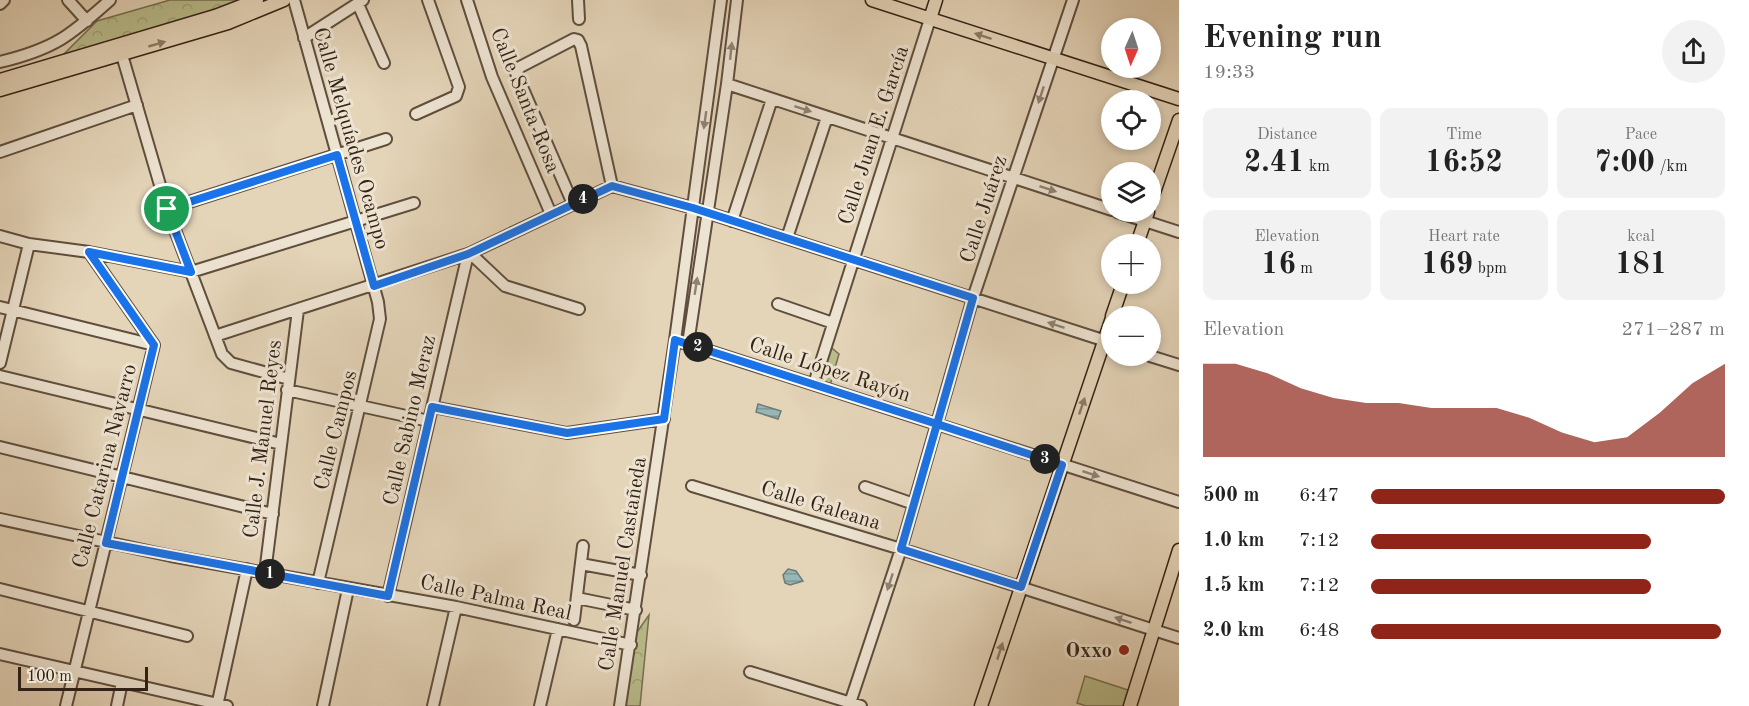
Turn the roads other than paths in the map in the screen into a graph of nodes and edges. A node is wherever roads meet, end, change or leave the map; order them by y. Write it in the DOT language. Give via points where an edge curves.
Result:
graph roads {
  1 [pos="4,0"];
  2 [pos="68,0"];
  3 [pos="110,0"];
  4 [pos="256,0"];
  5 [pos="284,0"];
  6 [pos="294,0"];
  7 [pos="428,0"];
  8 [pos="467,0"];
  9 [pos="578,0"];
  10 [pos="721,0"];
  11 [pos="737,0"];
  12 [pos="872,0"];
  13 [pos="936,0"];
  14 [pos="1073,0"];
  15 [pos="360,2"];
  16 [pos="0,4"];
  17 [pos="579,19"];
  18 [pos="930,19"];
  19 [pos="87,21"];
  20 [pos="304,38"];
  21 [pos="122,55"];
  22 [pos="1053,59"];
  23 [pos="0,62"];
  24 [pos="384,63"];
  25 [pos="0,80"];
  26 [pos="727,84"];
  27 [pos="0,90"];
  28 [pos="772,99"];
  29 [pos="1179,99"];
  30 [pos="136,105"];
  31 [pos="416,114"];
  32 [pos="828,117"];
  33 [pos="1179,120"];
  34 [pos="892,138"];
  35 [pos="387,139"];
  36 [pos="0,152"];
  37 [pos="337,155"];
  38 [pos="1161,172"];
  39 [pos="1013,178"];
  40 [pos="612,186"];
  41 [pos="414,203"];
  42 [pos="573,204"];
  43 [pos="1101,206"];
  44 [pos="693,208"];
  45 [pos="167,209"];
  46 [pos="707,213"];
  47 [pos="551,214"];
  48 [pos="356,221"];
  49 [pos="732,221"];
  50 [pos="1158,222"];
  51 [pos="1179,232"];
  52 [pos="0,236"];
  53 [pos="787,238"];
  54 [pos="29,244"];
  55 [pos="89,252"];
  56 [pos="469,253"];
  57 [pos="853,260"];
  58 [pos="191,272"];
  59 [pos="374,286"];
  60 [pos="973,298"];
  61 [pos="778,304"];
  62 [pos="0,307"];
  63 [pos="579,309"];
  64 [pos="13,310"];
  65 [pos="298,310"];
  66 [pos="833,323"];
  67 [pos="215,336"];
  68 [pos="675,340"];
  69 [pos="1101,340"];
  70 [pos="688,344"];
  71 [pos="154,345"];
  72 [pos="1161,359"];
  73 [pos="1101,361"];
  74 [pos="0,363"];
  75 [pos="1179,365"];
  76 [pos="0,376"];
  77 [pos="814,384"];
  78 [pos="288,385"];
  79 [pos="360,406"];
  80 [pos="432,407"];
  81 [pos="138,409"];
  82 [pos="664,419"];
  83 [pos="429,422"];
  84 [pos="937,424"];
  85 [pos="281,444"];
  86 [pos="0,447"];
  87 [pos="1062,465"];
  88 [pos="122,477"];
  89 [pos="692,486"];
  90 [pos="865,487"];
  91 [pos="1179,502"];
  92 [pos="914,504"];
  93 [pos="273,514"];
  94 [pos="0,519"];
  95 [pos="106,543"];
  96 [pos="583,546"];
  97 [pos="901,549"];
  98 [pos="1179,550"];
  99 [pos="581,564"];
  100 [pos="247,569"];
  101 [pos="265,573"];
  102 [pos="641,575"];
  103 [pos="318,583"];
  104 [pos="1021,587"];
  105 [pos="0,589"];
  106 [pos="348,589"];
  107 [pos="388,596"];
  108 [pos="577,598"];
  109 [pos="456,607"];
  110 [pos="636,610"];
  111 [pos="89,611"];
  112 [pos="574,620"];
  113 [pos="558,629"];
  114 [pos="1154,630"];
  115 [pos="187,636"];
  116 [pos="1179,638"];
  117 [pos="631,645"];
  118 [pos="0,654"];
  119 [pos="75,671"];
  120 [pos="750,672"];
  121 [pos="122,682"];
  122 [pos="849,704"];
  123 [pos="220,705"];
  124 [pos="66,706"];
  125 [pos="117,706"];
  126 [pos="323,706"];
  127 [pos="433,706"];
  128 [pos="540,706"];
  129 [pos="620,706"];
  130 [pos="861,706"];
  131 [pos="981,706"];
  132 [pos="1130,706"];
  1 -- 16 [label="street"];
  2 -- 19 [label="street"];
  3 -- 19 [label="street"];
  4 -- 25 [label="main road" via="215,16"];
  21 -- 5 [label="main road, one-way" via="228,23"];
  6 -- 20 [label="street, Calle Melquíades Ocampo"];
  7 -- 31 [label="street" via="459,82 459,92"];
  8 -- 47 [label="street, Calle Santa Rosa" via="492,77"];
  9 -- 17 [label="street"];
  10 -- 44 [label="street, Calle Manuel Castañeda, one-way"];
  26 -- 11 [label="street, one-way"];
  12 -- 18 [label="main road"];
  13 -- 18 [label="main road, Calle Juan E. García"];
  14 -- 22 [label="street, Calle Juárez"];
  15 -- 20 [label="street"];
  15 -- 24 [label="street"];
  22 -- 18 [label="main road, one-way"];
  18 -- 34 [label="street, Calle Juan E. García"];
  19 -- 23 [label="street" via="48,48"];
  20 -- 37 [label="street, Calle Melquíades Ocampo"];
  21 -- 27 [label="main road"];
  21 -- 30 [label="street"];
  22 -- 29 [label="main road"];
  22 -- 39 [label="street, Calle Juárez, one-way"];
  26 -- 28 [label="street"];
  26 -- 46 [label="street"];
  28 -- 32 [label="street, one-way"];
  28 -- 49 [label="street"];
  30 -- 36 [label="street"];
  30 -- 45 [label="street"];
  32 -- 34 [label="street"];
  32 -- 53 [label="street"];
  33 -- 38 [label="main road"];
  34 -- 39 [label="street"];
  34 -- 57 [label="street, Calle Juan E. García"];
  35 -- 37 [label="street"];
  37 -- 45 [label="street"];
  37 -- 48 [label="street, Calle Melquíades Ocampo"];
  39 -- 43 [label="street, one-way"];
  39 -- 60 [label="street, Calle Juárez"];
  40 -- 42 [label="street"];
  40 -- 42 [label="street" via="581,45 574,39 520,67 516,73"];
  40 -- 44 [label="street"];
  41 -- 48 [label="street"];
  42 -- 47 [label="street"];
  44 -- 46 [label="street"];
  44 -- 68 [label="street, Calle Manuel Castañeda"];
  45 -- 58 [label="street"];
  46 -- 49 [label="street"];
  70 -- 46 [label="street, one-way"];
  47 -- 56 [label="street"];
  48 -- 58 [label="street"];
  48 -- 59 [label="street, Calle Melquíades Ocampo"];
  49 -- 53 [label="street"];
  50 -- 51 [label="street"];
  52 -- 54 [label="street"];
  53 -- 57 [label="street"];
  54 -- 55 [label="street"];
  54 -- 64 [label="street"];
  55 -- 58 [label="street"];
  55 -- 71 [label="street, Calle Catarina Navarro"];
  56 -- 59 [label="street"];
  56 -- 63 [label="street" via="505,286"];
  56 -- 80 [label="street, Calle Sabino Meraz"];
  57 -- 60 [label="street"];
  57 -- 66 [label="street, Calle Juan E. García"];
  58 -- 67 [label="street"];
  59 -- 65 [label="street"];
  59 -- 79 [label="street, Calle Campos" via="380,319"];
  69 -- 60 [label="street, one-way"];
  60 -- 84 [label="street, Calle Juárez"];
  61 -- 66 [label="street"];
  62 -- 64 [label="street"];
  64 -- 71 [label="street"];
  64 -- 74 [label="street"];
  65 -- 67 [label="street"];
  65 -- 78 [label="street, Calle J. Manuel Reyes"];
  66 -- 77 [label="street, Calle Juan E. García"];
  67 -- 78 [label="street" via="222,354 231,363"];
  68 -- 70 [label="street, Calle López Rayón"];
  68 -- 82 [label="street, Calle Manuel Castañeda"];
  70 -- 77 [label="street, Calle López Rayón"];
  71 -- 81 [label="street, Calle Catarina Navarro"];
  72 -- 75 [label="street"];
  87 -- 73 [label="main road, one-way"];
  76 -- 81 [label="street"];
  77 -- 84 [label="street, Calle López Rayón"];
  78 -- 79 [label="street"];
  78 -- 85 [label="street, Calle J. Manuel Reyes"];
  79 -- 83 [label="street"];
  79 -- 103 [label="street, Calle Campos"];
  80 -- 82 [label="street" via="567,433"];
  80 -- 83 [label="street, Calle Sabino Meraz"];
  81 -- 85 [label="street"];
  81 -- 88 [label="street, Calle Catarina Navarro"];
  82 -- 102 [label="street, Calle Manuel Castañeda"];
  83 -- 107 [label="street, Calle Sabino Meraz"];
  84 -- 87 [label="street, Calle López Rayón"];
  84 -- 92 [label="street, Calle Juárez"];
  85 -- 93 [label="street, Calle J. Manuel Reyes"];
  86 -- 88 [label="street"];
  87 -- 91 [label="street, Calle López Rayón, one-way"];
  87 -- 104 [label="main road"];
  88 -- 93 [label="street"];
  88 -- 95 [label="street, Calle Catarina Navarro"];
  89 -- 97 [label="street, Calle Galeana"];
  90 -- 92 [label="street"];
  92 -- 97 [label="street, Calle Juárez"];
  93 -- 101 [label="street, Calle J. Manuel Reyes"];
  94 -- 95 [label="street, Calle Palma Real"];
  95 -- 100 [label="street, Calle Palma Real"];
  95 -- 111 [label="street, Calle Catarina Navarro"];
  96 -- 99 [label="street"];
  97 -- 104 [label="street, Calle Galeana"];
  97 -- 122 [label="street, Calle Juárez, one-way"];
  98 -- 114 [label="main road"];
  99 -- 102 [label="street"];
  99 -- 108 [label="street"];
  100 -- 101 [label="street, Calle Palma Real"];
  100 -- 123 [label="street, Calle J. Manuel Reyes"];
  101 -- 103 [label="street, Calle Palma Real"];
  102 -- 110 [label="street, Calle Manuel Castañeda"];
  103 -- 106 [label="street, Calle Palma Real"];
  114 -- 104 [label="street, Calle Galeana, one-way"];
  131 -- 104 [label="main road, one-way"];
  105 -- 111 [label="street"];
  106 -- 107 [label="street, Calle Palma Real"];
  106 -- 126 [label="street"];
  107 -- 109 [label="street, Calle Palma Real"];
  108 -- 110 [label="street"];
  108 -- 112 [label="street"];
  109 -- 113 [label="street, Calle Palma Real"];
  109 -- 127 [label="street"];
  110 -- 117 [label="street, Calle Manuel Castañeda"];
  111 -- 115 [label="street"];
  111 -- 119 [label="street, Calle Catarina Navarro"];
  113 -- 117 [label="street, Calle Palma Real"];
  113 -- 128 [label="street"];
  114 -- 116 [label="street, Calle Galeana"];
  114 -- 132 [label="main road"];
  117 -- 129 [label="street, Calle Manuel Castañeda"];
  118 -- 119 [label="street"];
  119 -- 121 [label="street"];
  119 -- 124 [label="street, Calle Catarina Navarro"];
  120 -- 122 [label="street"];
  121 -- 123 [label="street"];
  121 -- 125 [label="street"];
  122 -- 130 [label="street"];
}
